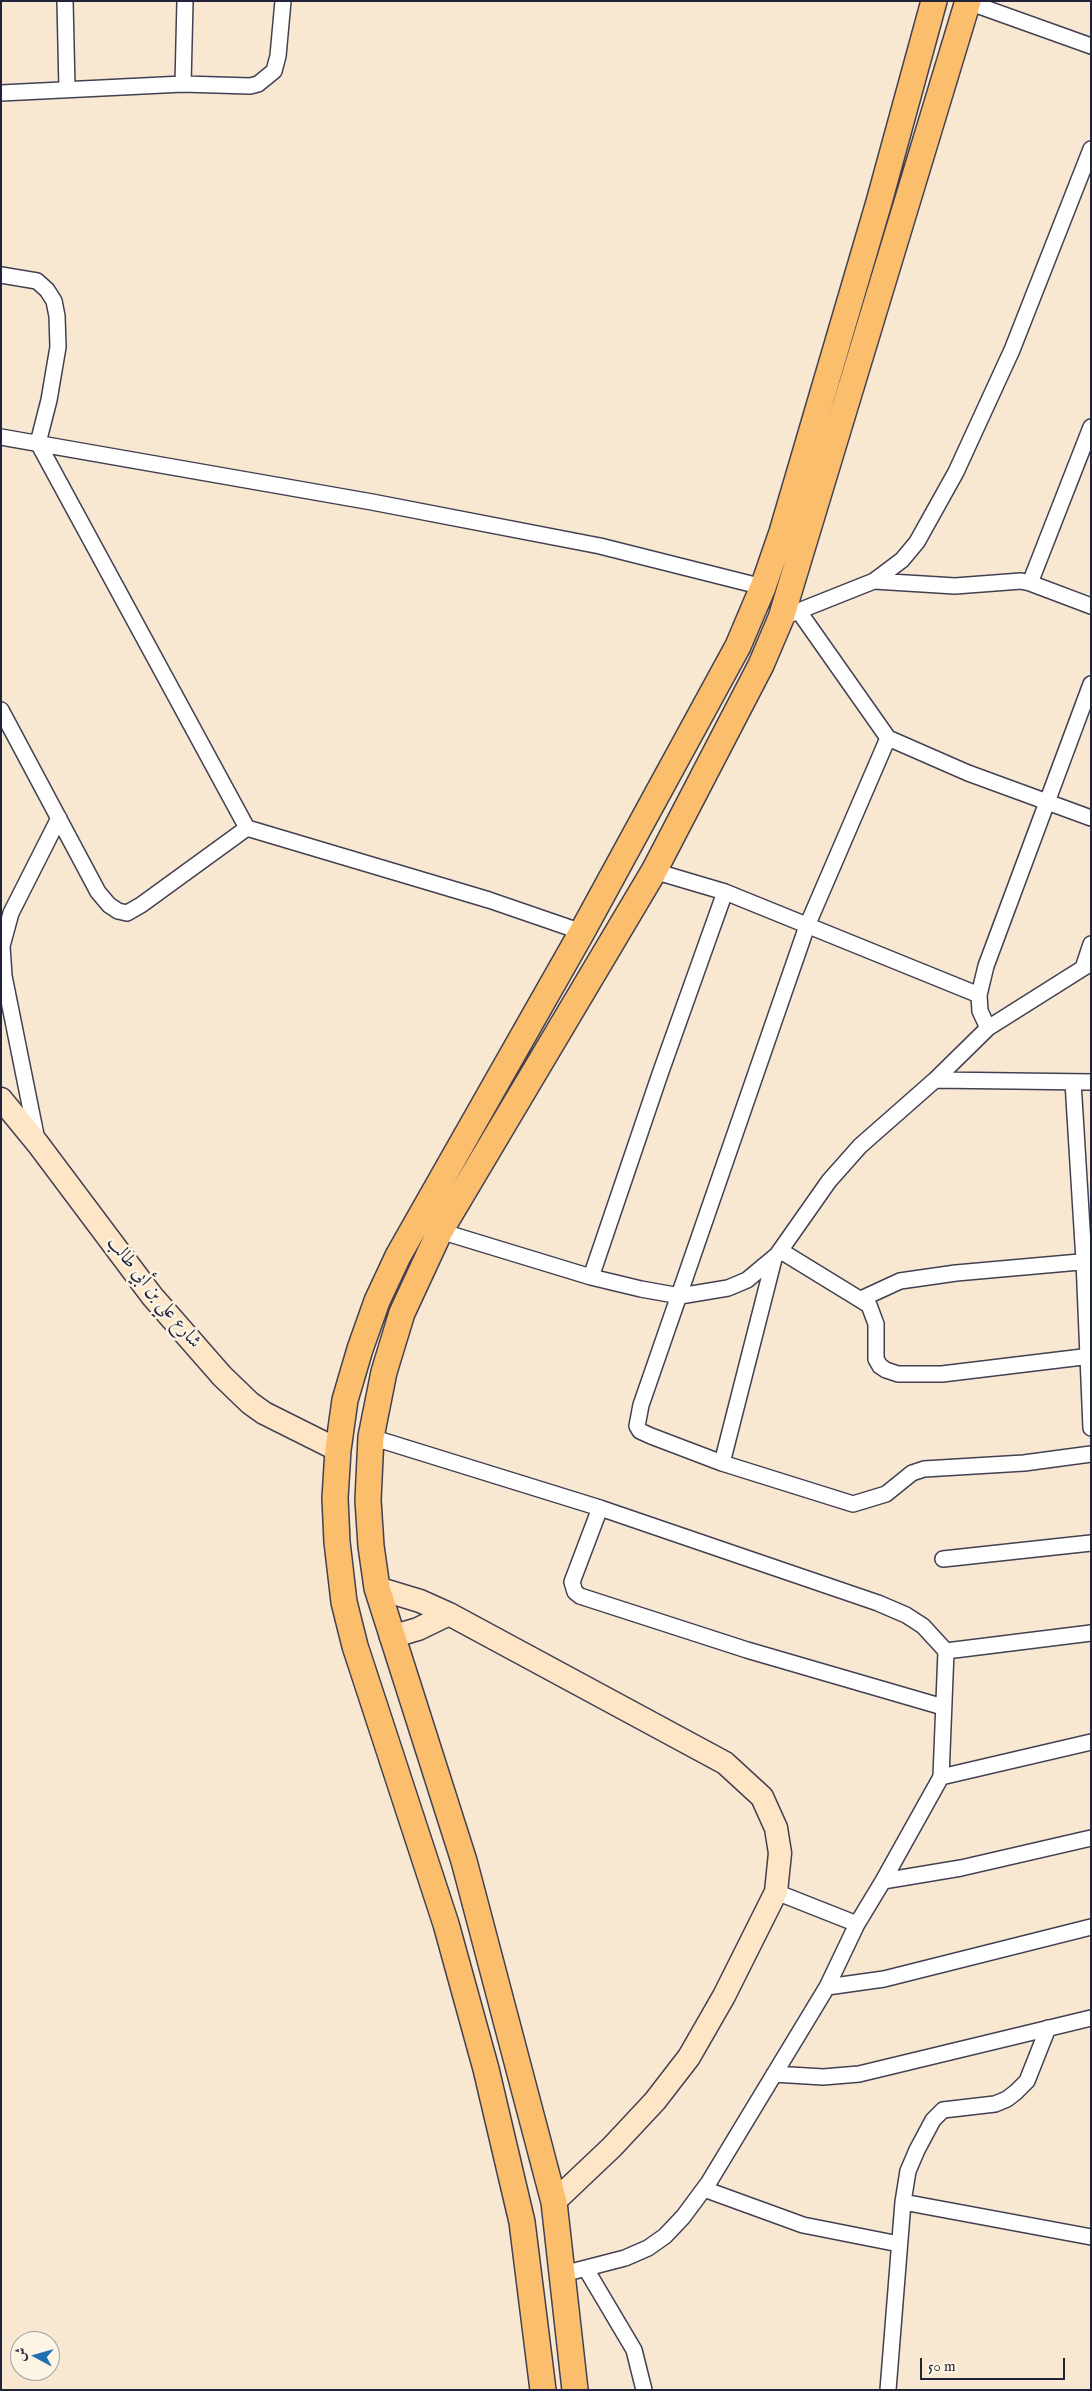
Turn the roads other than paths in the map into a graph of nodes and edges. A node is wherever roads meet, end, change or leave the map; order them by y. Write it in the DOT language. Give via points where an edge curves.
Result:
graph roads {
  1 [pos="65,1"];
  2 [pos="185,1"];
  3 [pos="284,1"];
  4 [pos="934,1"];
  5 [pos="968,2"];
  6 [pos="1091,46"];
  7 [pos="183,84"];
  8 [pos="67,89"];
  9 [pos="1,93"];
  10 [pos="1091,149"];
  11 [pos="1085,179"];
  12 [pos="1,275"];
  13 [pos="1091,427"];
  14 [pos="1,437"];
  15 [pos="38,443"];
  16 [pos="874,581"];
  17 [pos="1030,582"];
  18 [pos="763,587"];
  19 [pos="1091,606"];
  20 [pos="791,615"];
  21 [pos="1091,684"];
  22 [pos="1,710"];
  23 [pos="888,738"];
  24 [pos="1048,802"];
  25 [pos="59,818"];
  26 [pos="1091,818"];
  27 [pos="247,828"];
  28 [pos="654,871"];
  29 [pos="725,892"];
  30 [pos="808,926"];
  31 [pos="582,932"];
  32 [pos="1091,944"];
  33 [pos="1087,966"];
  34 [pos="979,995"];
  35 [pos="988,1028"];
  36 [pos="935,1080"];
  37 [pos="1072,1082"];
  38 [pos="1091,1082"];
  39 [pos="1,1099"];
  40 [pos="38,1144"];
  41 [pos="1084,1171"];
  42 [pos="440,1231"];
  43 [pos="777,1255"];
  44 [pos="1088,1261"];
  45 [pos="591,1277"];
  46 [pos="680,1296"];
  47 [pos="861,1299"];
  48 [pos="1090,1356"];
  49 [pos="1091,1428"];
  50 [pos="371,1437"];
  51 [pos="338,1450"];
  52 [pos="1091,1454"];
  53 [pos="722,1463"];
  54 [pos="600,1508"];
  55 [pos="1091,1542"];
  56 [pos="943,1559"];
  57 [pos="377,1588"];
  58 [pos="448,1614"];
  59 [pos="1091,1633"];
  60 [pos="391,1637"];
  61 [pos="946,1651"];
  62 [pos="943,1707"];
  63 [pos="1091,1742"];
  64 [pos="941,1778"];
  65 [pos="1091,1838"];
  66 [pos="883,1882"];
  67 [pos="776,1892"];
  68 [pos="477,1911"];
  69 [pos="446,1924"];
  70 [pos="857,1924"];
  71 [pos="1091,1928"];
  72 [pos="827,1987"];
  73 [pos="1091,2018"];
  74 [pos="1048,2028"];
  75 [pos="774,2074"];
  76 [pos="704,2189"];
  77 [pos="554,2202"];
  78 [pos="903,2202"];
  79 [pos="1091,2237"];
  80 [pos="899,2244"];
  81 [pos="575,2272"];
  82 [pos="543,2390"];
  83 [pos="575,2390"];
  84 [pos="644,2390"];
  85 [pos="888,2390"];
  1 -- 8 [label="street"];
  2 -- 7 [label="street"];
  3 -- 7 [label="street" via="278,56 274,71 265,80 250,86"];
  4 -- 18 [label="main road" via="879,202"];
  5 -- 6 [label="street"];
  5 -- 20 [label="main road"];
  7 -- 8 [label="street"];
  8 -- 9 [label="street"];
  10 -- 11 [label="street"];
  11 -- 16 [label="street" via="956,472 917,542 902,560"];
  12 -- 15 [label="street" via="37,281 54,301 58,316 58,347"];
  13 -- 17 [label="street"];
  14 -- 15 [label="street"];
  15 -- 18 [label="street" via="600,546"];
  15 -- 27 [label="street"];
  16 -- 17 [label="street" via="955,586"];
  16 -- 20 [label="street"];
  17 -- 19 [label="street"];
  18 -- 31 [label="main road" via="738,646"];
  20 -- 23 [label="street"];
  20 -- 28 [label="main road" via="761,665"];
  21 -- 24 [label="street"];
  22 -- 25 [label="street"];
  23 -- 24 [label="street" via="968,773"];
  23 -- 30 [label="street"];
  24 -- 26 [label="street"];
  24 -- 34 [label="street" via="986,966"];
  25 -- 27 [label="street" via="98,892 109,905 127,913"];
  25 -- 40 [label="street" via="11,913 2,946 4,976"];
  27 -- 31 [label="street"];
  28 -- 29 [label="street"];
  28 -- 42 [label="main road"];
  29 -- 30 [label="street"];
  29 -- 45 [label="street"];
  30 -- 34 [label="street"];
  30 -- 46 [label="street"];
  31 -- 51 [label="main road" via="398,1256 376,1301 345,1400"];
  32 -- 33 [label="street"];
  33 -- 35 [label="street"];
  34 -- 35 [label="street" via="980,1012"];
  35 -- 36 [label="street"];
  36 -- 37 [label="street"];
  36 -- 43 [label="street" via="860,1146 829,1181"];
  37 -- 38 [label="street"];
  37 -- 41 [label="street"];
  39 -- 40 [label="street, شارع علي بن أبي طالب"];
  40 -- 51 [label="street, شارع علي بن أبي طالب" via="147,1290 222,1376 264,1413"];
  41 -- 44 [label="street"];
  42 -- 45 [label="street"];
  42 -- 50 [label="main road" via="402,1313 384,1372"];
  43 -- 46 [label="street" via="747,1280 728,1288"];
  43 -- 47 [label="street"];
  43 -- 53 [label="street"];
  44 -- 47 [label="street" via="900,1281"];
  44 -- 48 [label="street"];
  45 -- 46 [label="street"];
  46 -- 53 [label="street" via="641,1405 637,1426 651,1436"];
  47 -- 48 [label="street" via="874,1314 876,1359 880,1366 898,1374 942,1374"];
  48 -- 49 [label="street"];
  50 -- 54 [label="street"];
  50 -- 57 [label="main road" via="368,1500"];
  51 -- 69 [label="main road" via="335,1498 344,1602 355,1646"];
  52 -- 53 [label="street" via="1024,1464 924,1470 912,1473 886,1494 853,1504"];
  54 -- 61 [label="street" via="878,1603 922,1626"];
  54 -- 62 [label="street" via="572,1582 580,1596 747,1650"];
  55 -- 56 [label="street"];
  57 -- 58 [label="street" via="420,1601"];
  57 -- 60 [label="main road"];
  58 -- 60 [label="street" via="418,1629"];
  58 -- 67 [label="street" via="725,1763 762,1797 776,1828 780,1853"];
  59 -- 61 [label="street"];
  60 -- 68 [label="main road" via="464,1861"];
  61 -- 62 [label="street"];
  62 -- 64 [label="street"];
  63 -- 64 [label="street"];
  64 -- 66 [label="street"];
  65 -- 66 [label="street"];
  66 -- 70 [label="street"];
  67 -- 70 [label="street"];
  67 -- 77 [label="street" via="724,1996 689,2057 643,2114"];
  68 -- 69 [label="main road"];
  68 -- 77 [label="main road"];
  69 -- 82 [label="main road" via="486,2069 522,2222"];
  70 -- 72 [label="street"];
  71 -- 72 [label="street" via="884,1979"];
  72 -- 75 [label="street"];
  73 -- 74 [label="street"];
  74 -- 75 [label="street" via="851,2075"];
  74 -- 78 [label="street" via="1027,2081 1007,2100 954,2107 938,2113 908,2171"];
  75 -- 76 [label="street"];
  76 -- 80 [label="street" via="803,2225"];
  76 -- 81 [label="street" via="665,2236 648,2248"];
  77 -- 81 [label="main road"];
  78 -- 79 [label="street"];
  78 -- 80 [label="street"];
  80 -- 85 [label="street"];
  81 -- 83 [label="main road"];
  81 -- 84 [label="street" via="634,2350"];
}
